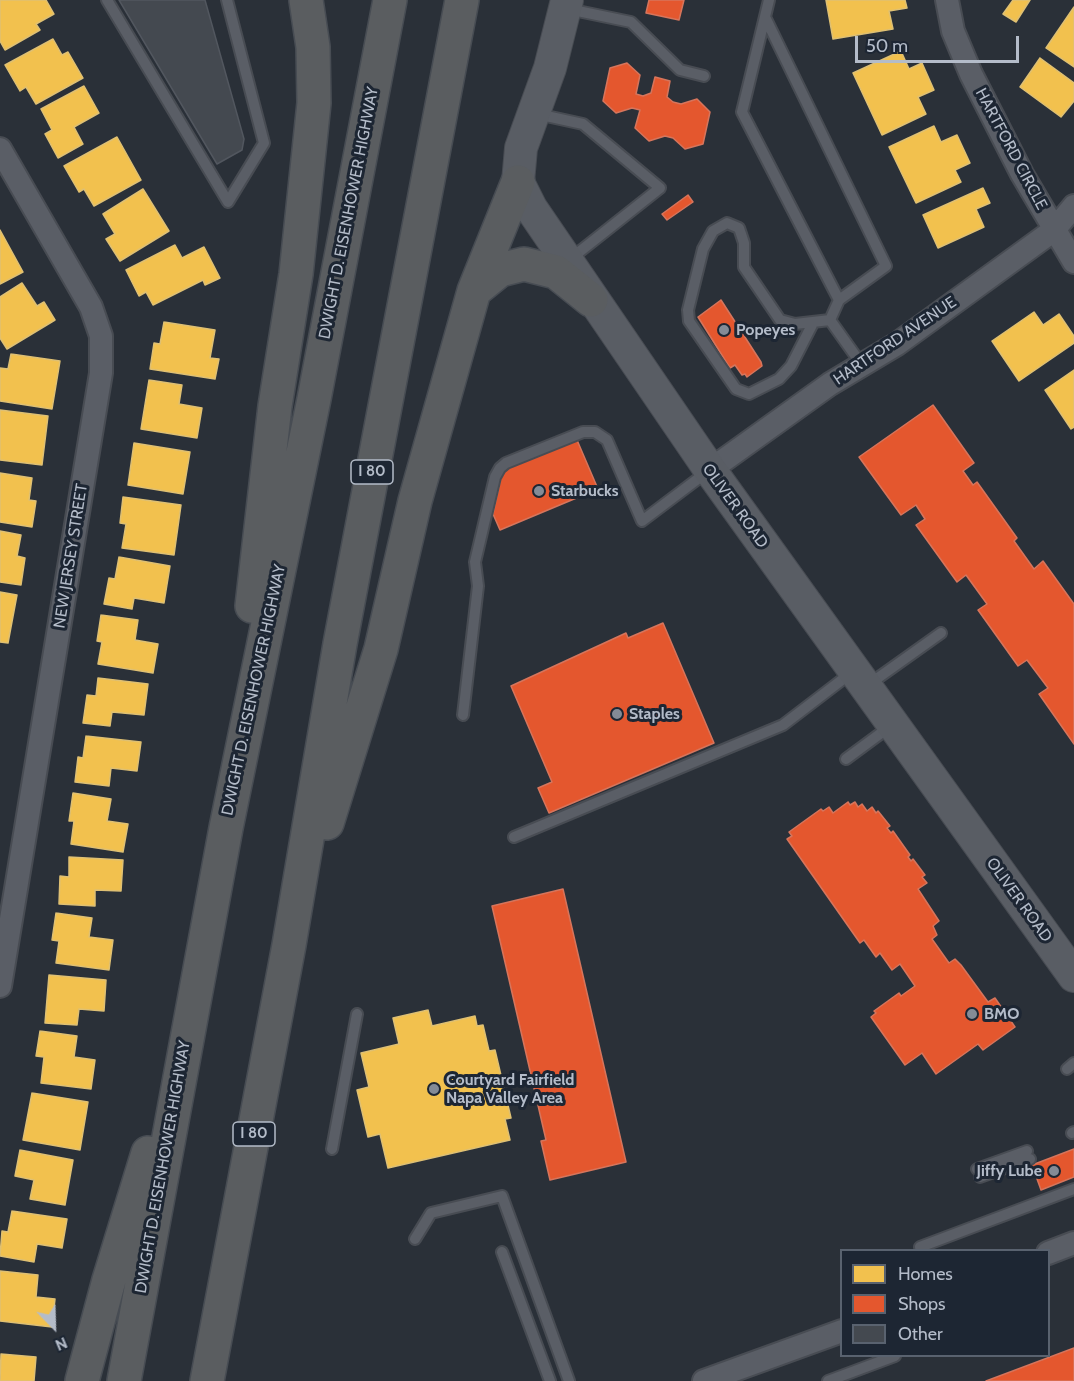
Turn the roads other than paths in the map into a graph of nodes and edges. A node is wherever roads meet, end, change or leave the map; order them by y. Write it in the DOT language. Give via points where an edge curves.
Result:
graph roads {
  1 [pos="107,0"];
  2 [pos="227,0"];
  3 [pos="306,0"];
  4 [pos="390,0"];
  5 [pos="462,0"];
  6 [pos="769,0"];
  7 [pos="946,0"];
  8 [pos="566,4"];
  9 [pos="765,17"];
  10 [pos="704,76"];
  11 [pos="533,113"];
  12 [pos="0,148"];
  13 [pos="518,182"];
  14 [pos="1074,206"];
  15 [pos="1054,230"];
  16 [pos="567,262"];
  17 [pos="1074,262"];
  18 [pos="474,291"];
  19 [pos="591,300"];
  20 [pos="839,300"];
  21 [pos="830,320"];
  22 [pos="813,323"];
  23 [pos="862,365"];
  24 [pos="710,470"];
  25 [pos="941,633"];
  26 [pos="860,679"];
  27 [pos="463,715"];
  28 [pos="892,724"];
  29 [pos="846,759"];
  30 [pos="226,828"];
  31 [pos="514,837"];
  32 [pos="289,945"];
  33 [pos="1074,976"];
  34 [pos="0,986"];
  35 [pos="191,1011"];
  36 [pos="357,1014"];
  37 [pos="332,1149"];
  38 [pos="1028,1155"];
  39 [pos="979,1173"];
  40 [pos="1074,1189"];
  41 [pos="415,1239"];
  42 [pos="1074,1243"];
  43 [pos="920,1249"];
  44 [pos="502,1252"];
  45 [pos="1050,1252"];
  46 [pos="218,1324"];
  47 [pos="840,1332"];
  48 [pos="892,1357"];
  49 [pos="82,1381"];
  50 [pos="124,1381"];
  51 [pos="207,1381"];
  52 [pos="227,1381"];
  53 [pos="550,1381"];
  54 [pos="569,1381"];
  55 [pos="704,1381"];
  56 [pos="828,1381"];
  1 -- 2 [label="lane" via="228,202 264,143"];
  3 -- 30 [label="highway" via="313,47 314,103"];
  4 -- 30 [label="highway, DWIGHT D. EISENHOWER HIGHWAY"];
  5 -- 32 [label="highway, I 80" via="342,633"];
  6 -- 9 [label="lane"];
  7 -- 15 [label="street, HARTFORD CIRCLE" via="953,31 971,75"];
  8 -- 10 [label="lane" via="631,22 680,70"];
  8 -- 11 [label="street" via="550,68"];
  9 -- 20 [label="lane" via="742,112"];
  9 -- 20 [label="lane" via="886,266"];
  11 -- 13 [label="street" via="521,148"];
  11 -- 16 [label="lane" via="583,124 660,188"];
  12 -- 34 [label="street, NEW JERSEY STREET" via="91,306 101,336 101,373"];
  13 -- 16 [label="street, OLIVER ROAD"];
  13 -- 18 [label="highway"];
  14 -- 15 [label="street, HARTFORD AVENUE"];
  15 -- 17 [label="street, HARTFORD CIRCLE"];
  15 -- 23 [label="street, HARTFORD AVENUE"];
  16 -- 19 [label="street, OLIVER ROAD"];
  18 -- 19 [label="highway" via="500,270 524,264 556,272"];
  18 -- 32 [label="highway" via="415,501 381,649"];
  19 -- 24 [label="street, OLIVER ROAD"];
  20 -- 21 [label="lane"];
  21 -- 22 [label="lane"];
  21 -- 23 [label="lane"];
  22 -- 22 [label="lane" via="780,320 744,267 744,243 739,228 733,224 719,225 707,238 688,310 692,328 736,389 749,394 779,379 791,366"];
  23 -- 24 [label="street, HARTFORD AVENUE"];
  24 -- 26 [label="street, OLIVER ROAD"];
  24 -- 27 [label="lane" via="642,521 607,440 595,432 583,432 500,468 475,562 478,586"];
  25 -- 26 [label="lane"];
  26 -- 28 [label="street, OLIVER ROAD"];
  26 -- 31 [label="lane" via="783,725"];
  28 -- 29 [label="lane"];
  28 -- 33 [label="street, OLIVER ROAD"];
  30 -- 35 [label="highway, DWIGHT D. EISENHOWER HIGHWAY"];
  32 -- 46 [label="highway, I 80"];
  35 -- 49 [label="highway"];
  35 -- 50 [label="highway, DWIGHT D. EISENHOWER HIGHWAY"];
  36 -- 37 [label="lane"];
  38 -- 39 [label="lane"];
  40 -- 43 [label="lane"];
  41 -- 54 [label="lane" via="431,1213 501,1196"];
  42 -- 45 [label="street"];
  44 -- 53 [label="lane"];
  46 -- 51 [label="highway, I 80"];
  46 -- 52 [label="highway"];
  47 -- 55 [label="street"];
  48 -- 56 [label="lane"];
}
